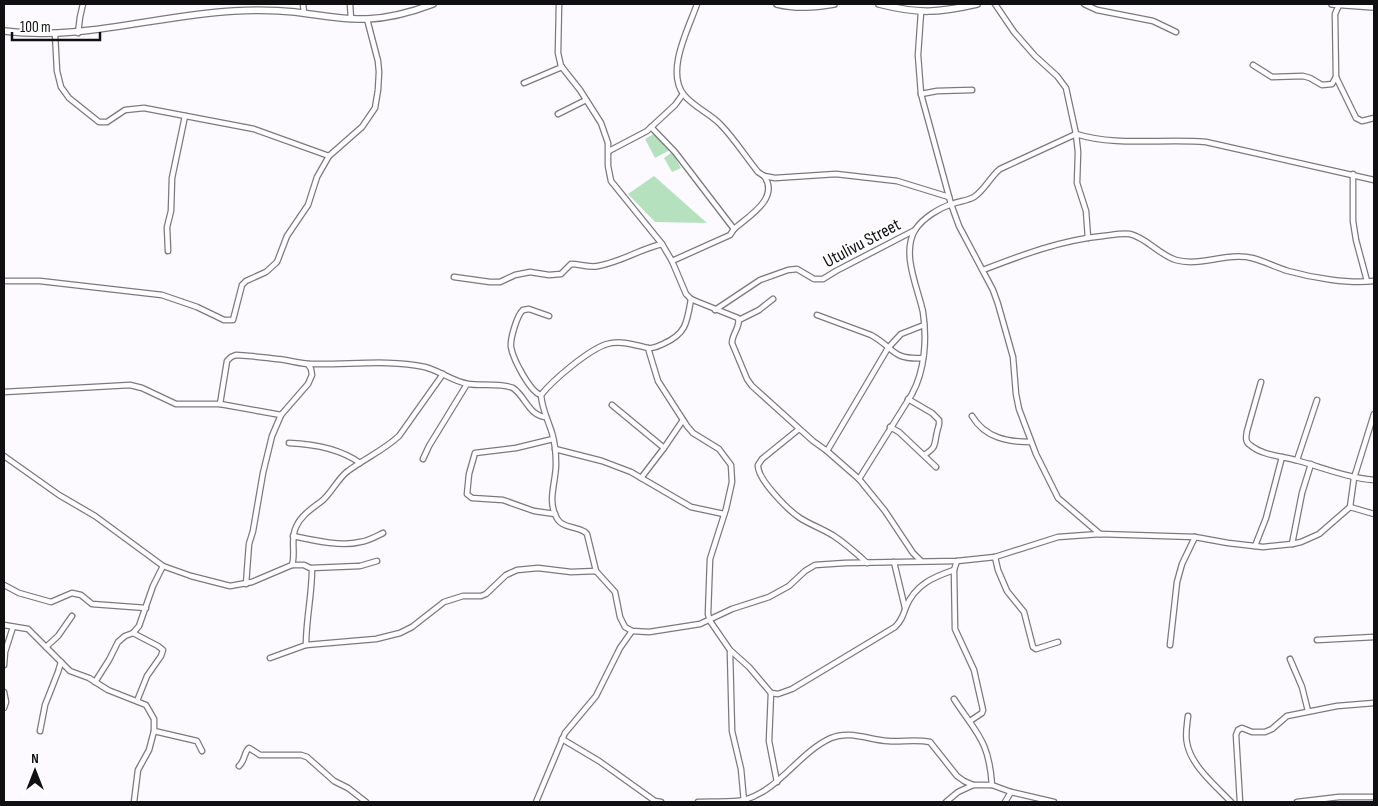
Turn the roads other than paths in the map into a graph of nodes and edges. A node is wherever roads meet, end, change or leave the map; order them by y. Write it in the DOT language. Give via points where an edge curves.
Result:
graph roads {
  1 [pos="84,4"];
  2 [pos="303,4"];
  3 [pos="350,4"];
  4 [pos="433,4"];
  5 [pos="559,4"];
  6 [pos="697,4"];
  7 [pos="777,4"];
  8 [pos="834,4"];
  9 [pos="879,4"];
  10 [pos="977,4"];
  11 [pos="995,4"];
  12 [pos="1084,4"];
  13 [pos="1332,4"];
  14 [pos="1339,5"];
  15 [pos="1374,7"];
  16 [pos="922,12"];
  17 [pos="304,13"];
  18 [pos="351,19"];
  19 [pos="367,19"];
  20 [pos="4,31"];
  21 [pos="1176,32"];
  22 [pos="78,33"];
  23 [pos="55,34"];
  24 [pos="1253,65"];
  25 [pos="562,67"];
  26 [pos="1336,77"];
  27 [pos="524,83"];
  28 [pos="972,90"];
  29 [pos="683,94"];
  30 [pos="921,94"];
  31 [pos="586,100"];
  32 [pos="558,114"];
  33 [pos="185,116"];
  34 [pos="1374,118"];
  35 [pos="651,127"];
  36 [pos="1076,134"];
  37 [pos="609,151"];
  38 [pos="329,156"];
  39 [pos="1353,174"];
  40 [pos="764,176"];
  41 [pos="1374,180"];
  42 [pos="950,197"];
  43 [pos="951,204"];
  44 [pos="734,229"];
  45 [pos="916,230"];
  46 [pos="1088,238"];
  47 [pos="662,244"];
  48 [pos="168,252"];
  49 [pos="672,261"];
  50 [pos="983,270"];
  51 [pos="454,277"];
  52 [pos="4,281"];
  53 [pos="1374,281"];
  54 [pos="1367,282"];
  55 [pos="691,299"];
  56 [pos="773,299"];
  57 [pos="716,310"];
  58 [pos="817,314"];
  59 [pos="549,316"];
  60 [pos="739,320"];
  61 [pos="924,325"];
  62 [pos="648,348"];
  63 [pos="888,348"];
  64 [pos="923,358"];
  65 [pos="308,364"];
  66 [pos="443,374"];
  67 [pos="1261,382"];
  68 [pos="467,384"];
  69 [pos="4,392"];
  70 [pos="541,396"];
  71 [pos="908,399"];
  72 [pos="1317,400"];
  73 [pos="220,404"];
  74 [pos="612,405"];
  75 [pos="1374,414"];
  76 [pos="281,415"];
  77 [pos="972,416"];
  78 [pos="546,417"];
  79 [pos="683,420"];
  80 [pos="890,427"];
  81 [pos="799,428"];
  82 [pos="553,439"];
  83 [pos="1031,442"];
  84 [pos="289,443"];
  85 [pos="664,448"];
  86 [pos="555,449"];
  87 [pos="827,451"];
  88 [pos="924,455"];
  89 [pos="4,456"];
  90 [pos="1282,457"];
  91 [pos="423,459"];
  92 [pos="1297,460"];
  93 [pos="360,463"];
  94 [pos="1311,464"];
  95 [pos="936,466"];
  96 [pos="641,478"];
  97 [pos="1354,478"];
  98 [pos="859,479"];
  99 [pos="1374,480"];
  100 [pos="1350,507"];
  101 [pos="555,514"];
  102 [pos="724,514"];
  103 [pos="1374,514"];
  104 [pos="383,534"];
  105 [pos="1100,534"];
  106 [pos="293,536"];
  107 [pos="1195,537"];
  108 [pos="1292,544"];
  109 [pos="1255,546"];
  110 [pos="995,557"];
  111 [pos="377,561"];
  112 [pos="921,561"];
  113 [pos="957,561"];
  114 [pos="894,562"];
  115 [pos="868,563"];
  116 [pos="292,565"];
  117 [pos="163,566"];
  118 [pos="311,568"];
  119 [pos="954,570"];
  120 [pos="596,571"];
  121 [pos="246,584"];
  122 [pos="4,585"];
  123 [pos="146,608"];
  124 [pos="905,608"];
  125 [pos="72,616"];
  126 [pos="710,621"];
  127 [pos="4,625"];
  128 [pos="13,627"];
  129 [pos="632,632"];
  130 [pos="133,633"];
  131 [pos="1374,637"];
  132 [pos="1317,640"];
  133 [pos="1058,642"];
  134 [pos="306,645"];
  135 [pos="1170,645"];
  136 [pos="46,647"];
  137 [pos="730,650"];
  138 [pos="270,658"];
  139 [pos="1290,659"];
  140 [pos="61,662"];
  141 [pos="4,665"];
  142 [pos="95,682"];
  143 [pos="4,692"];
  144 [pos="771,693"];
  145 [pos="954,699"];
  146 [pos="137,701"];
  147 [pos="1374,703"];
  148 [pos="4,708"];
  149 [pos="1308,711"];
  150 [pos="1188,716"];
  151 [pos="970,721"];
  152 [pos="40,731"];
  153 [pos="154,731"];
  154 [pos="562,739"];
  155 [pos="202,751"];
  156 [pos="239,766"];
  157 [pos="777,782"];
  158 [pos="973,784"];
  159 [pos="992,785"];
  160 [pos="1011,792"];
  161 [pos="1370,799"];
  162 [pos="744,801"];
  163 [pos="134,802"];
  164 [pos="366,802"];
  165 [pos="536,802"];
  166 [pos="661,802"];
  167 [pos="698,802"];
  168 [pos="946,802"];
  169 [pos="1005,802"];
  170 [pos="1054,802"];
  171 [pos="1231,802"];
  172 [pos="1240,802"];
  173 [pos="1297,802"];
  1 -- 22 [label="street"];
  2 -- 17 [label="street"];
  3 -- 18 [label="street"];
  4 -- 19 [label="street" via="399,15"];
  5 -- 25 [label="street" via="558,53"];
  6 -- 29 [label="street" via="680,49 677,72"];
  7 -- 8 [label="street" via="810,8"];
  9 -- 16 [label="street"];
  10 -- 16 [label="street"];
  11 -- 36 [label="street" via="1014,32 1062,82 1069,96"];
  12 -- 21 [label="street" via="1096,10 1153,21"];
  13 -- 14 [label="street"];
  14 -- 15 [label="street"];
  14 -- 26 [label="street" via="1335,14"];
  16 -- 30 [label="street" via="918,55"];
  17 -- 18 [label="street"];
  17 -- 22 [label="street" via="200,13"];
  18 -- 19 [label="street"];
  19 -- 38 [label="street" via="378,62 377,99 362,127"];
  20 -- 23 [label="street"];
  22 -- 23 [label="street"];
  23 -- 33 [label="street" via="61,87 69,98 99,122 107,122 125,110 140,108"];
  24 -- 26 [label="street" via="1272,77 1303,76 1322,85 1332,84"];
  25 -- 27 [label="street"];
  25 -- 31 [label="street"];
  26 -- 34 [label="street" via="1356,118 1362,121"];
  28 -- 30 [label="street"];
  29 -- 35 [label="street"];
  29 -- 40 [label="street" via="723,127"];
  30 -- 42 [label="street"];
  31 -- 32 [label="street"];
  31 -- 37 [label="street" via="601,123"];
  33 -- 38 [label="street" via="254,128"];
  33 -- 48 [label="street" via="172,178"];
  35 -- 37 [label="street"];
  35 -- 44 [label="street" via="675,152"];
  36 -- 39 [label="street" via="1094,139 1206,142"];
  36 -- 43 [label="street, Utulivu Street" via="1000,169 972,198"];
  36 -- 46 [label="street" via="1077,183 1086,211"];
  37 -- 47 [label="street" via="611,181"];
  38 -- 52 [label="street" via="316,176 308,204 287,236 277,262 242,285 234,317 230,321 162,295 40,281"];
  39 -- 41 [label="street"];
  39 -- 54 [label="street" via="1353,221"];
  40 -- 42 [label="street" via="782,178 827,174 897,181"];
  40 -- 44 [label="street" via="768,181 768,195 760,208"];
  42 -- 43 [label="street"];
  43 -- 45 [label="street, Utulivu Street" via="927,218"];
  43 -- 50 [label="street" via="967,243"];
  44 -- 49 [label="street" via="730,235"];
  45 -- 57 [label="street, Utulivu Street" via="823,279 814,279 796,269 760,280"];
  45 -- 61 [label="street" via="910,246 911,259"];
  46 -- 50 [label="street" via="1060,243"];
  46 -- 54 [label="street" via="1129,234 1176,260 1239,256 1297,273"];
  47 -- 49 [label="street"];
  47 -- 51 [label="street" via="599,266 571,264 557,275 530,272 500,282"];
  49 -- 55 [label="street" via="683,289"];
  50 -- 83 [label="street" via="993,290 1013,357 1017,399"];
  53 -- 54 [label="street"];
  55 -- 57 [label="street"];
  55 -- 62 [label="street" via="682,332 672,341"];
  56 -- 60 [label="street"];
  57 -- 60 [label="street"];
  58 -- 63 [label="street" via="871,335"];
  59 -- 70 [label="street" via="523,310 511,343 526,379"];
  60 -- 81 [label="street" via="732,343 747,379"];
  61 -- 63 [label="street" via="901,334"];
  61 -- 64 [label="street"];
  62 -- 70 [label="street" via="620,343 594,350 552,383"];
  62 -- 79 [label="street" via="658,381"];
  63 -- 64 [label="street" via="904,358"];
  63 -- 87 [label="street"];
  64 -- 71 [label="street" via="919,380"];
  65 -- 66 [label="street" via="398,363 426,367"];
  65 -- 73 [label="street" via="271,358 231,357 226,364"];
  65 -- 76 [label="street" via="312,375 308,384"];
  66 -- 68 [label="street"];
  66 -- 93 [label="street" via="399,436"];
  67 -- 90 [label="street" via="1246,440 1249,445"];
  68 -- 78 [label="street" via="513,388 534,414"];
  68 -- 91 [label="street"];
  69 -- 73 [label="street" via="130,385 176,404"];
  70 -- 78 [label="street"];
  71 -- 80 [label="street"];
  71 -- 88 [label="street" via="939,420 935,446"];
  72 -- 92 [label="street"];
  73 -- 76 [label="street"];
  74 -- 85 [label="street"];
  75 -- 97 [label="street"];
  76 -- 121 [label="street" via="272,436 248,544"];
  77 -- 83 [label="street" via="976,424 992,436"];
  78 -- 82 [label="street"];
  79 -- 85 [label="street"];
  79 -- 102 [label="street" via="693,433 716,447 729,462 732,482"];
  80 -- 88 [label="street"];
  80 -- 98 [label="street"];
  81 -- 87 [label="street"];
  81 -- 115 [label="street" via="762,459 758,473 798,516 833,536"];
  82 -- 86 [label="street"];
  82 -- 101 [label="street" via="475,453 467,494 472,498 503,500"];
  83 -- 105 [label="street" via="1061,502"];
  84 -- 93 [label="street" via="330,449"];
  85 -- 96 [label="street"];
  86 -- 96 [label="street" via="602,461"];
  86 -- 101 [label="street" via="552,502"];
  87 -- 98 [label="street"];
  88 -- 95 [label="street"];
  89 -- 117 [label="street"];
  90 -- 92 [label="street"];
  90 -- 109 [label="street"];
  92 -- 94 [label="street"];
  93 -- 106 [label="street" via="346,471 331,492 305,514"];
  94 -- 97 [label="street"];
  94 -- 108 [label="street"];
  96 -- 102 [label="street" via="691,507"];
  97 -- 99 [label="street"];
  97 -- 100 [label="street"];
  98 -- 112 [label="street"];
  100 -- 103 [label="street"];
  100 -- 108 [label="street" via="1319,534"];
  101 -- 120 [label="street" via="562,525 587,534"];
  102 -- 126 [label="street" via="710,559"];
  104 -- 106 [label="street" via="353,543"];
  105 -- 107 [label="street"];
  105 -- 110 [label="street" via="1058,538"];
  106 -- 116 [label="street"];
  107 -- 109 [label="street"];
  107 -- 135 [label="street" via="1177,582"];
  108 -- 109 [label="street"];
  110 -- 113 [label="street"];
  110 -- 133 [label="street" via="1007,591 1024,612 1033,647"];
  111 -- 118 [label="street" via="360,566"];
  112 -- 113 [label="street"];
  112 -- 114 [label="street"];
  113 -- 119 [label="street"];
  114 -- 115 [label="street"];
  114 -- 124 [label="street"];
  115 -- 126 [label="street" via="810,566 780,593 732,609"];
  116 -- 118 [label="street"];
  116 -- 121 [label="street"];
  117 -- 121 [label="street" via="230,586"];
  117 -- 123 [label="street"];
  118 -- 134 [label="street"];
  119 -- 124 [label="street" via="934,576 923,584"];
  119 -- 151 [label="street" via="955,628 974,670 983,710"];
  120 -- 129 [label="street" via="613,588 620,617"];
  120 -- 134 [label="street" via="517,570 506,575 486,594 444,602 400,633 376,639"];
  122 -- 123 [label="street" via="19,594 51,602 72,593 81,595 92,604"];
  123 -- 130 [label="street"];
  124 -- 144 [label="street" via="895,627 792,689"];
  125 -- 136 [label="street"];
  126 -- 129 [label="street"];
  126 -- 137 [label="street"];
  127 -- 128 [label="street"];
  128 -- 136 [label="street" via="28,629"];
  128 -- 141 [label="street"];
  129 -- 154 [label="street" via="620,648 596,696"];
  130 -- 142 [label="street" via="118,642"];
  130 -- 146 [label="street" via="162,650"];
  131 -- 132 [label="street"];
  134 -- 138 [label="street"];
  136 -- 140 [label="street"];
  137 -- 144 [label="street"];
  137 -- 162 [label="street" via="732,731"];
  139 -- 149 [label="street"];
  140 -- 142 [label="street" via="70,671"];
  140 -- 152 [label="street" via="45,705"];
  142 -- 146 [label="street"];
  143 -- 148 [label="street"];
  144 -- 157 [label="street" via="769,741"];
  145 -- 151 [label="street"];
  146 -- 153 [label="street" via="146,705 154,719"];
  147 -- 149 [label="street"];
  149 -- 172 [label="street" via="1286,716 1268,731 1238,730"];
  150 -- 171 [label="street" via="1188,750"];
  151 -- 159 [label="street" via="984,743"];
  153 -- 155 [label="street" via="197,741"];
  153 -- 163 [label="street" via="149,750 138,770"];
  154 -- 165 [label="street"];
  154 -- 166 [label="street"];
  156 -- 164 [label="street" via="249,748 260,755 301,755"];
  157 -- 158 [label="street" via="818,746 837,736 855,735 886,741 930,742 957,776"];
  157 -- 162 [label="street"];
  158 -- 159 [label="street"];
  158 -- 168 [label="street"];
  159 -- 160 [label="street"];
  160 -- 169 [label="street"];
  160 -- 170 [label="street"];
  161 -- 173 [label="street" via="1319,798"];
  162 -- 167 [label="street"];
}
